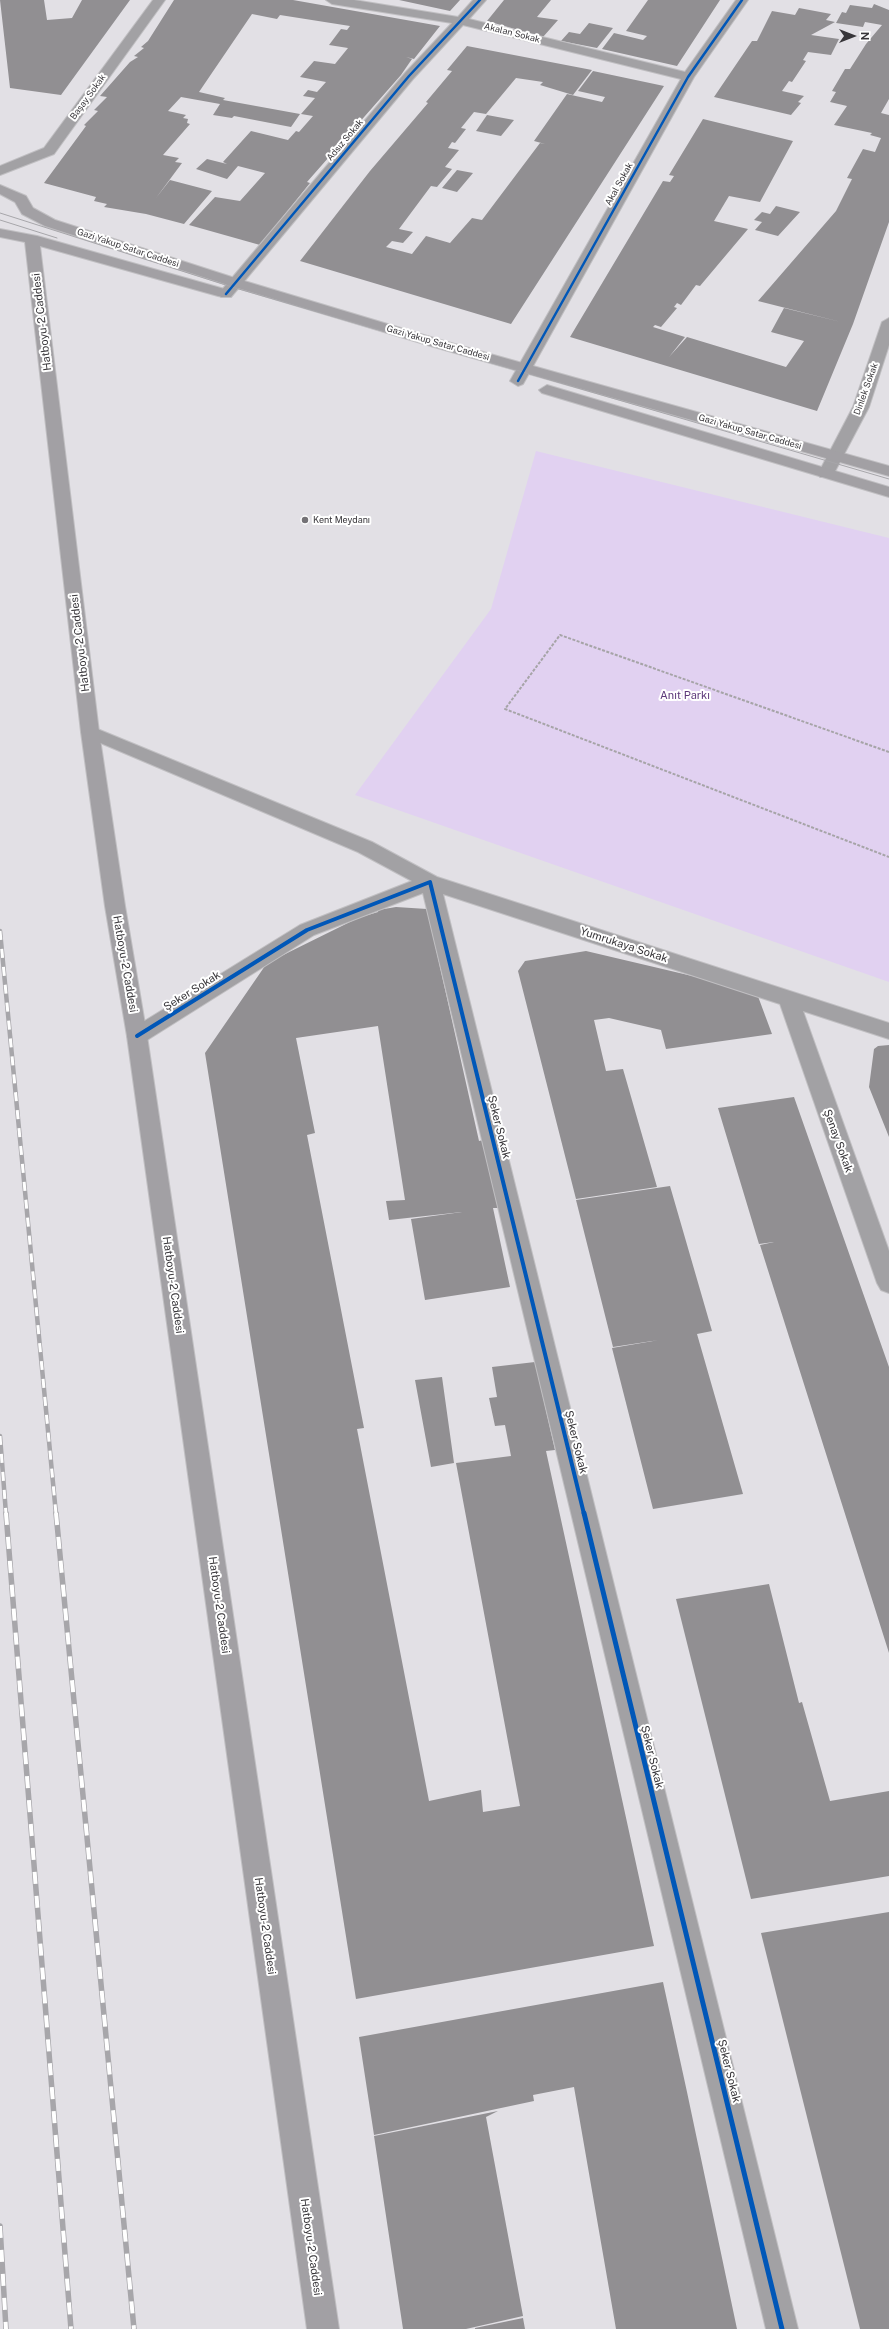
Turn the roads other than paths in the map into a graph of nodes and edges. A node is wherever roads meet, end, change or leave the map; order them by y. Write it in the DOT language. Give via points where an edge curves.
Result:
graph roads {
  1 [pos="159,0"];
  2 [pos="332,0"];
  3 [pos="480,0"];
  4 [pos="742,0"];
  5 [pos="461,21"];
  6 [pos="688,77"];
  7 [pos="0,171"];
  8 [pos="0,189"];
  9 [pos="0,233"];
  10 [pos="32,239"];
  11 [pos="236,283"];
  12 [pos="226,294"];
  13 [pos="889,322"];
  14 [pos="522,375"];
  15 [pos="836,456"];
  16 [pos="889,471"];
  17 [pos="826,474"];
  18 [pos="889,492"];
  19 [pos="90,732"];
  20 [pos="430,882"];
  21 [pos="788,998"];
  22 [pos="889,1031"];
  23 [pos="137,1036"];
  24 [pos="889,1284"];
  25 [pos="323,2329"];
  26 [pos="782,2329"];
  1 -- 7 [label="street, Başay Sokak" via="48,151"];
  2 -- 5 [label="street, Akalan Sokak"];
  3 -- 5 [label="street, Adsız Sokak"];
  4 -- 6 [label="street, Akal Sokak"];
  5 -- 6 [label="street, Akalan Sokak"];
  5 -- 11 [label="street, Adsız Sokak" via="410,76"];
  6 -- 14 [label="street, Akal Sokak"];
  8 -- 11 [label="main road, Gazi Yakup Satar Caddesi" via="21,199 27,211 50,223"];
  9 -- 10 [label="main road, Gazi Yakup Satar Caddesi"];
  10 -- 12 [label="main road, Gazi Yakup Satar Caddesi"];
  10 -- 19 [label="main road, Hatboyu-2 Caddesi"];
  11 -- 12 [label="street, Adsız Sokak"];
  11 -- 14 [label="main road, Gazi Yakup Satar Caddesi"];
  12 -- 14 [label="main road, Gazi Yakup Satar Caddesi"];
  13 -- 15 [label="street, Dinlek Sokak" via="861,407"];
  14 -- 15 [label="main road, Gazi Yakup Satar Caddesi"];
  14 -- 17 [label="main road, Gazi Yakup Satar Caddesi"];
  15 -- 16 [label="main road, Gazi Yakup Satar Caddesi"];
  15 -- 17 [label="street, Dinlek Sokak"];
  17 -- 18 [label="main road, Gazi Yakup Satar Caddesi"];
  19 -- 20 [label="street, Yumrukaya Sokak" via="365,847"];
  19 -- 23 [label="main road, Hatboyu-2 Caddesi"];
  20 -- 21 [label="street, Yumrukaya Sokak"];
  20 -- 23 [label="street, Şeker Sokak" via="307,930"];
  20 -- 26 [label="street, Şeker Sokak"];
  21 -- 22 [label="street, Yumrukaya Sokak"];
  21 -- 24 [label="street, Şenay Sokak"];
  23 -- 25 [label="main road, Hatboyu-2 Caddesi"];
}
